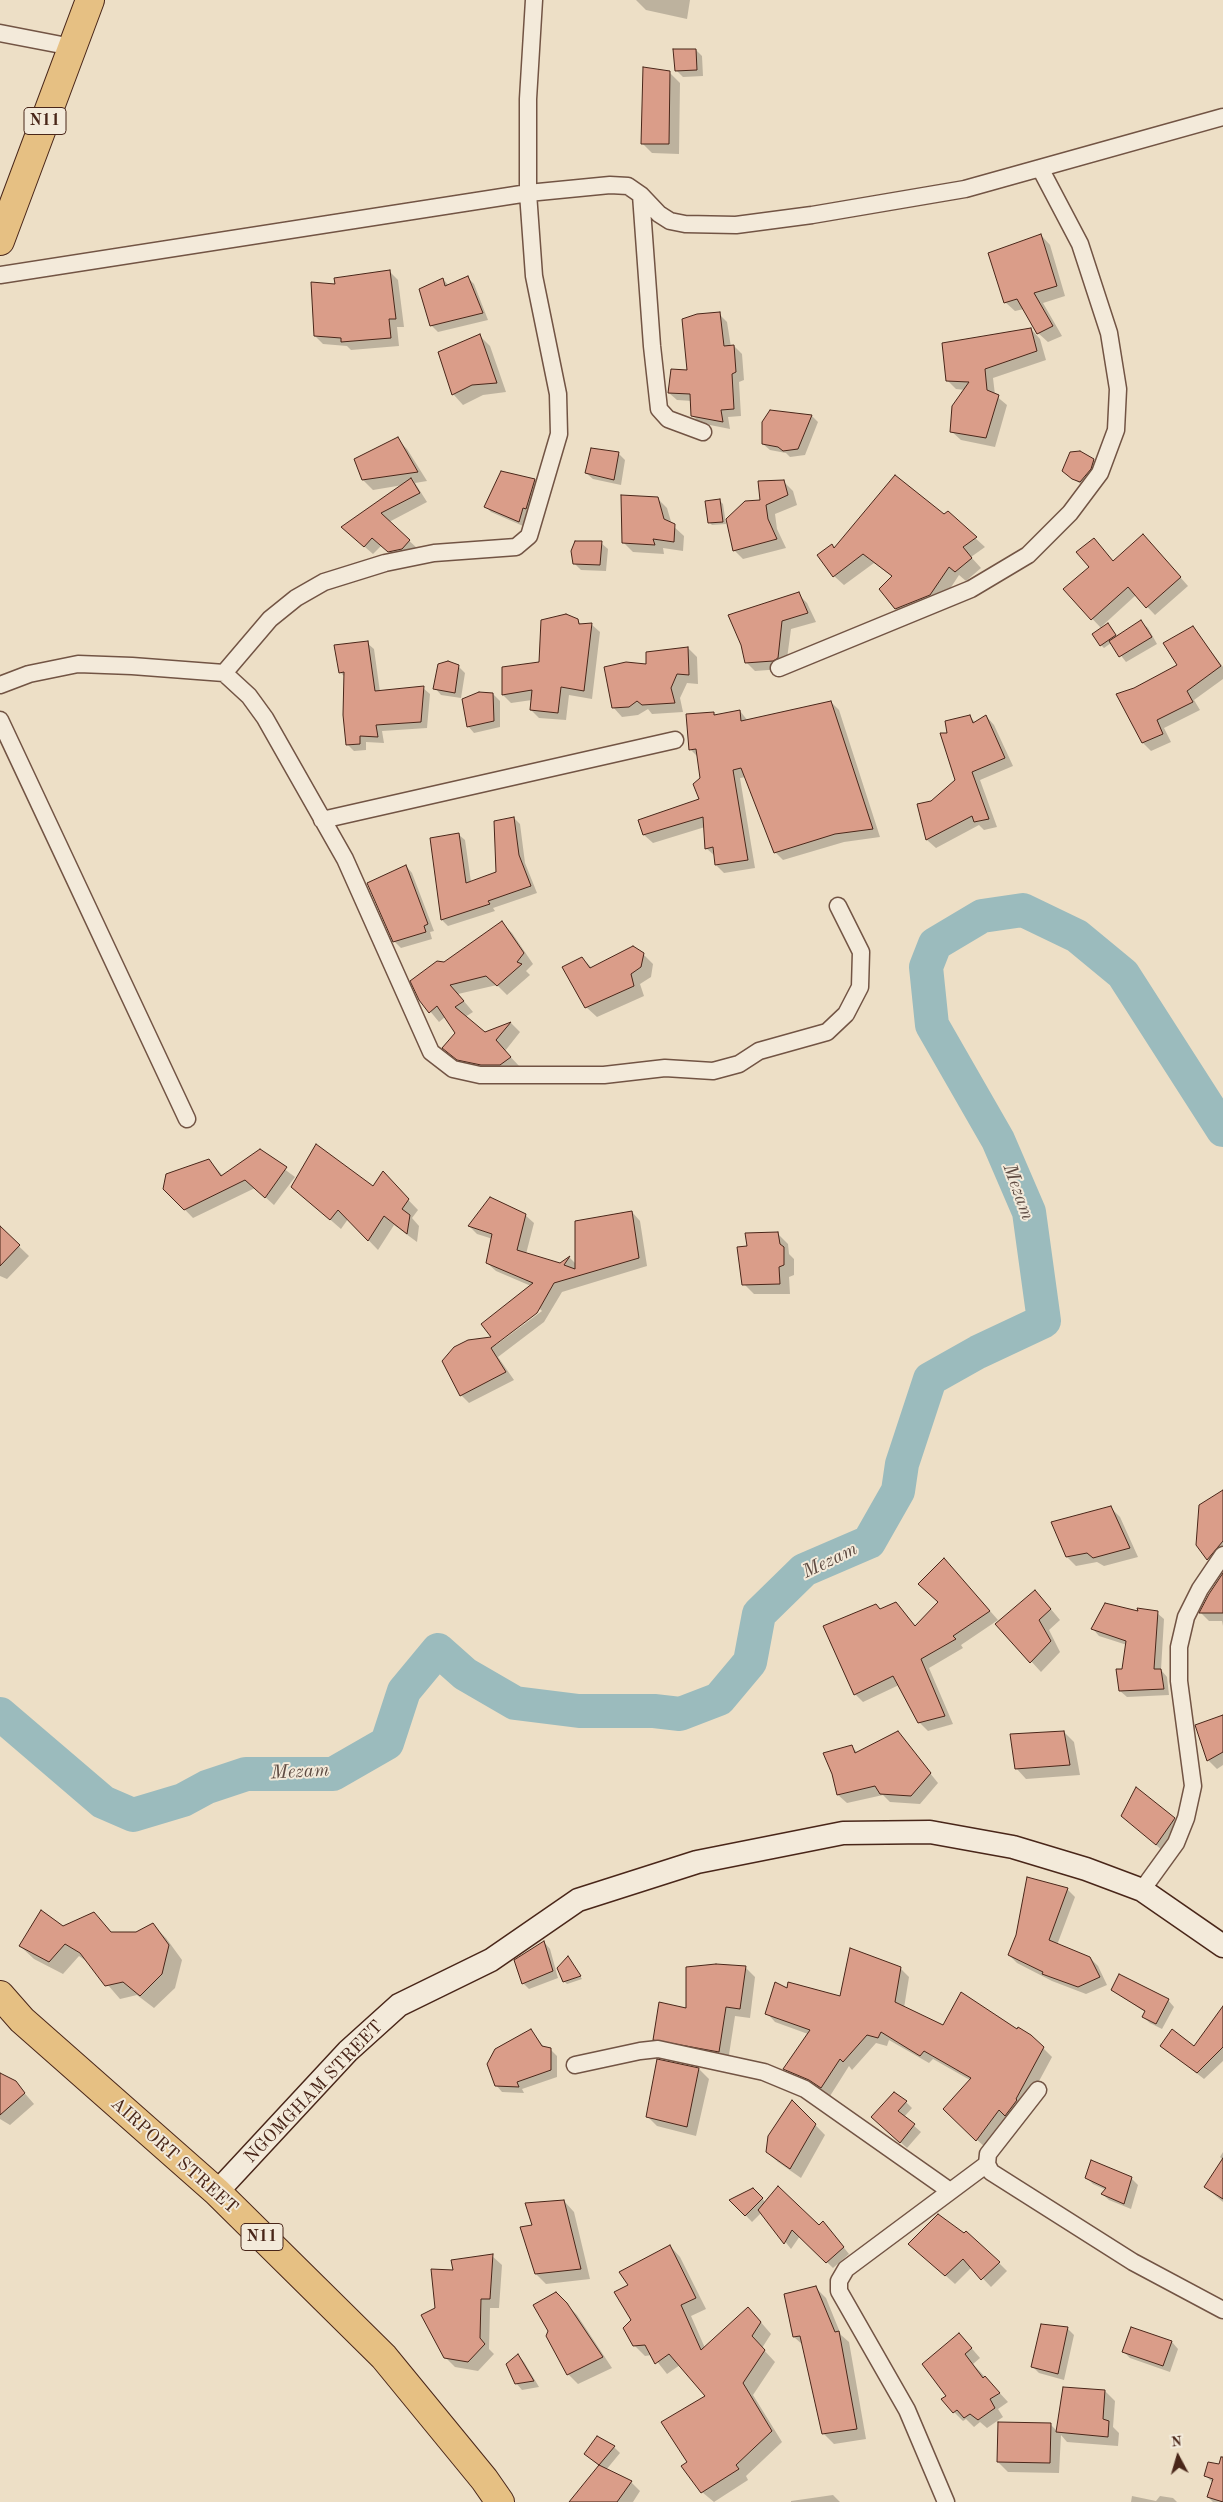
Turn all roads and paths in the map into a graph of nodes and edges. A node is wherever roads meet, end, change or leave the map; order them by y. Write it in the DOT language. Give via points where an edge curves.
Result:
graph roads {
  1 [pos="90,0"];
  2 [pos="534,0"];
  3 [pos="0,33"];
  4 [pos="72,47"];
  5 [pos="1223,117"];
  6 [pos="1040,168"];
  7 [pos="528,193"];
  8 [pos="641,195"];
  9 [pos="0,241"];
  10 [pos="0,275"];
  11 [pos="703,432"];
  12 [pos="779,668"];
  13 [pos="224,673"];
  14 [pos="0,685"];
  15 [pos="0,720"];
  16 [pos="675,740"];
  17 [pos="322,820"];
  18 [pos="838,906"];
  19 [pos="187,1119"];
  20 [pos="1223,1555"];
  21 [pos="1142,1890"];
  22 [pos="1223,1946"];
  23 [pos="0,1995"];
  24 [pos="575,2065"];
  25 [pos="1038,2090"];
  26 [pos="987,2164"];
  27 [pos="950,2191"];
  28 [pos="217,2192"];
  29 [pos="1223,2310"];
  30 [pos="500,2502"];
  31 [pos="946,2502"];
  1 -- 4 [label="highway, N11"];
  2 -- 7 [label="street" via="528,99"];
  3 -- 4 [label="street"];
  4 -- 9 [label="highway, N11"];
  5 -- 6 [label="street"];
  6 -- 8 [label="street" via="920,198 736,225 670,221"];
  6 -- 12 [label="street" via="1080,244 1109,333 1118,389 1116,430 1100,473 1070,513 1028,555 971,589"];
  7 -- 8 [label="street" via="610,185 628,186"];
  7 -- 10 [label="street"];
  7 -- 13 [label="street" via="534,276 558,394 559,434 528,536 516,547 434,553 324,582 296,598 270,619"];
  8 -- 11 [label="street" via="659,409 668,419"];
  13 -- 14 [label="street" via="78,664 29,674"];
  13 -- 17 [label="street" via="250,696 265,718"];
  15 -- 19 [label="street"];
  16 -- 17 [label="street"];
  17 -- 18 [label="street" via="345,859 431,1052 453,1069 480,1075 604,1075 665,1068 713,1071 740,1064 759,1051 827,1032 846,1014 860,987 861,952"];
  20 -- 21 [label="street" via="1189,1610 1179,1647 1179,1681 1193,1786 1186,1818 1176,1843"];
  21 -- 22 [label="main road, NGOMGHAM STREET"];
  21 -- 28 [label="main road, NGOMGHAM STREET" via="1013,1847 930,1832 843,1833 697,1862 578,1900 490,1960 399,2005 348,2051"];
  23 -- 28 [label="highway, AIRPORT STREET / N11" via="22,2020"];
  24 -- 27 [label="street" via="658,2049 764,2072 805,2089"];
  25 -- 26 [label="street" via="988,2154"];
  26 -- 27 [label="street"];
  26 -- 29 [label="street" via="991,2172 1133,2262"];
  27 -- 31 [label="street" via="846,2270 839,2281 839,2291 907,2410"];
  28 -- 30 [label="highway, AIRPORT STREET / N11" via="384,2357"];
}
